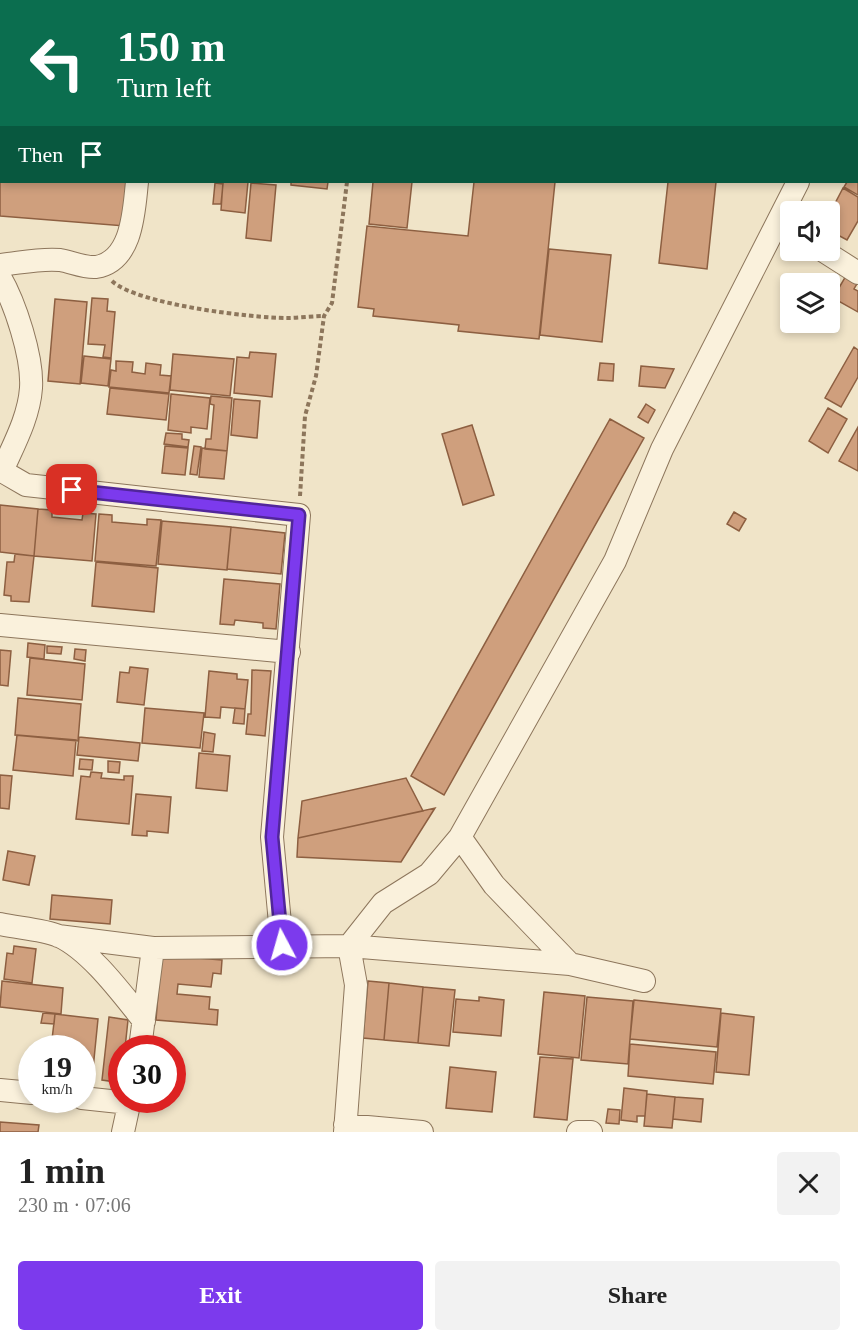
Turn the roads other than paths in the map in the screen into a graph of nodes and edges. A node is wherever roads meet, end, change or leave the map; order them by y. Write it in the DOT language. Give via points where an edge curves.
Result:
graph roads {
  1 [pos="137,183"];
  2 [pos="798,183"];
  3 [pos="791,201"];
  4 [pos="780,224"];
  5 [pos="839,261"];
  6 [pos="0,265"];
  7 [pos="858,273"];
  8 [pos="0,277"];
  9 [pos="1,470"];
  10 [pos="0,625"];
  11 [pos="289,652"];
  12 [pos="460,837"];
  13 [pos="0,924"];
  14 [pos="58,936"];
  15 [pos="282,945"];
  16 [pos="349,946"];
  17 [pos="153,948"];
  18 [pos="570,964"];
  19 [pos="645,981"];
  20 [pos="144,1021"];
  21 [pos="142,1035"];
  22 [pos="0,1090"];
  23 [pos="18,1092"];
  24 [pos="127,1113"];
  25 [pos="345,1128"];
  26 [pos="123,1132"];
  27 [pos="422,1132"];
  28 [pos="578,1132"];
  29 [pos="591,1132"];
  1 -- 6 [label="street" via="129,235 119,252 106,263 98,266 61,260"];
  2 -- 3 [label="street"];
  4 -- 12 [label="street" via="662,449 615,561"];
  5 -- 7 [label="street"];
  8 -- 9 [label="street" via="12,298 32,386 27,413"];
  9 -- 11 [label="street" via="26,485 299,515"];
  10 -- 11 [label="street"];
  11 -- 15 [label="street" via="272,837"];
  12 -- 16 [label="street" via="429,874 383,903"];
  12 -- 18 [label="street" via="494,885"];
  13 -- 14 [label="street"];
  14 -- 17 [label="street"];
  14 -- 20 [label="street" via="75,945 112,981"];
  15 -- 16 [label="street"];
  15 -- 17 [label="street"];
  16 -- 18 [label="street"];
  16 -- 25 [label="street" via="357,985"];
  17 -- 20 [label="street"];
  18 -- 19 [label="street"];
  20 -- 21 [label="street"];
  22 -- 23 [label="street"];
  24 -- 26 [label="street"];
  25 -- 27 [label="street"];
  28 -- 29 [label="street"];
}
